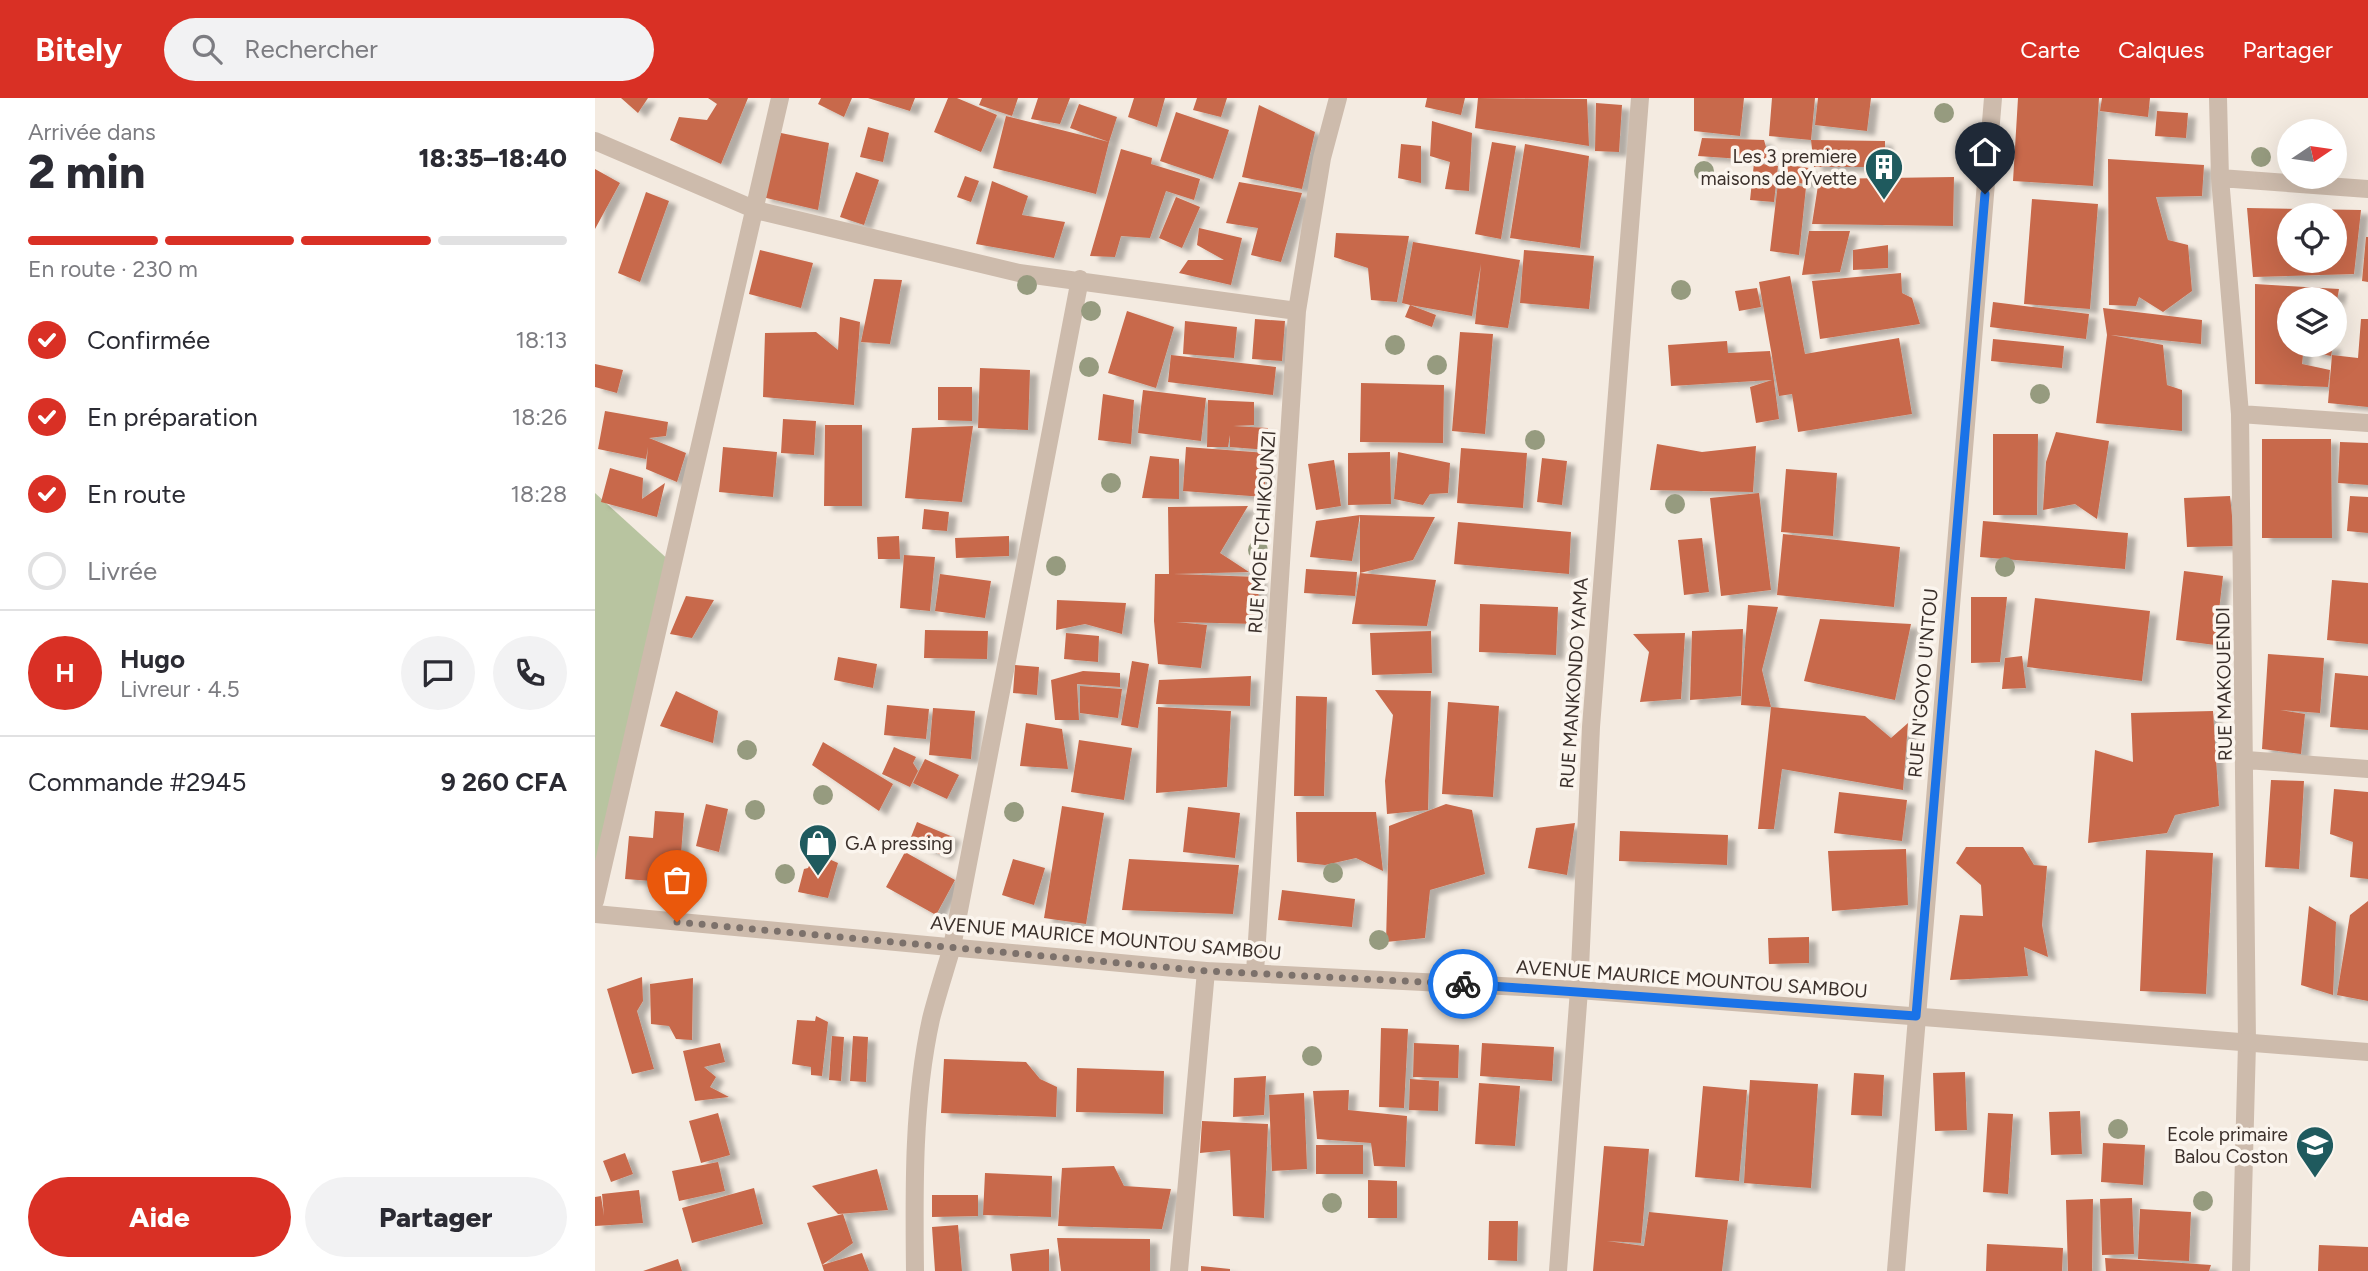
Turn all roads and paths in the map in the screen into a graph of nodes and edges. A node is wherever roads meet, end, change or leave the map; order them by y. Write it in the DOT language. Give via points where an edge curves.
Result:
graph roads {
  1 [pos="780,98"];
  2 [pos="1338,98"];
  3 [pos="1640,98"];
  4 [pos="1993,98"];
  5 [pos="2218,98"];
  6 [pos="595,141"];
  7 [pos="2220,178"];
  8 [pos="2368,190"];
  9 [pos="756,210"];
  10 [pos="1080,279"];
  11 [pos="1297,311"];
  12 [pos="2240,414"];
  13 [pos="2368,422"];
  14 [pos="2246,760"];
  15 [pos="2368,769"];
  16 [pos="595,901"];
  17 [pos="595,914"];
  18 [pos="952,947"];
  19 [pos="1206,971"];
  20 [pos="1255,972"];
  21 [pos="1579,990"];
  22 [pos="1916,1016"];
  23 [pos="2248,1043"];
  24 [pos="2368,1052"];
  25 [pos="915,1271"];
  26 [pos="1179,1271"];
  27 [pos="1558,1271"];
  28 [pos="1896,1271"];
  29 [pos="2241,1271"];
  1 -- 9 [label="street"];
  2 -- 11 [label="street, RUE MOE TCHIKOUNZI" via="1322,158"];
  3 -- 21 [label="street, RUE MANKONDO YAMA" via="1591,727"];
  4 -- 22 [label="street, RUE N'GOYO U'NTOU"];
  5 -- 7 [label="street, RUE MAKOUENDI"];
  6 -- 9 [label="street"];
  7 -- 8 [label="street"];
  7 -- 12 [label="street, RUE MAKOUENDI"];
  9 -- 10 [label="street" via="1019,273"];
  9 -- 16 [label="street"];
  10 -- 11 [label="street"];
  10 -- 18 [label="street"];
  11 -- 20 [label="street, RUE MOE TCHIKOUNZI"];
  12 -- 13 [label="street"];
  12 -- 14 [label="street, RUE MAKOUENDI"];
  14 -- 15 [label="street"];
  14 -- 23 [label="street, RUE MAKOUENDI"];
  17 -- 18 [label="street, AVENUE MAURICE MOUNTOU SAMBOU"];
  18 -- 19 [label="street, AVENUE MAURICE MOUNTOU SAMBOU"];
  18 -- 25 [label="street" via="931,1019 923,1072 912,1203"];
  19 -- 20 [label="street, AVENUE MAURICE MOUNTOU SAMBOU"];
  19 -- 26 [label="street"];
  20 -- 21 [label="street, AVENUE MAURICE MOUNTOU SAMBOU"];
  21 -- 22 [label="street, AVENUE MAURICE MOUNTOU SAMBOU"];
  21 -- 27 [label="street, RUE MANKONDO YAMA"];
  22 -- 23 [label="street, AVENUE MAURICE MOUNTOU SAMBOU"];
  22 -- 28 [label="street, RUE N'GOYO U'NTOU"];
  23 -- 24 [label="street, AVENUE MAURICE MOUNTOU SAMBOU"];
  23 -- 29 [label="street, RUE MAKOUENDI"];
}
